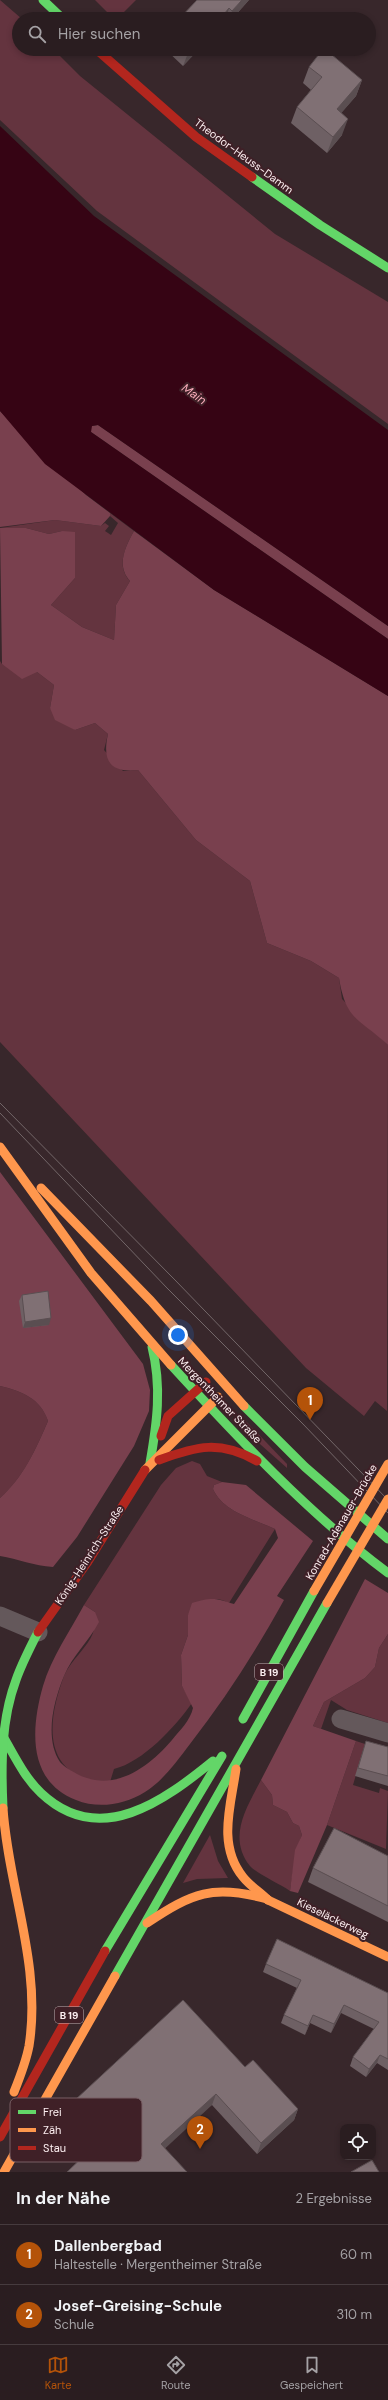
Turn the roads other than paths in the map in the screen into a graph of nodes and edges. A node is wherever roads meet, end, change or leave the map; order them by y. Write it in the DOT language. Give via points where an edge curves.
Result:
graph roads {
  1 [pos="43,0"];
  2 [pos="56,12"];
  3 [pos="104,56"];
  4 [pos="388,268"];
  5 [pos="0,1146"];
  6 [pos="152,1346"];
  7 [pos="214,1375"];
  8 [pos="227,1389"];
  9 [pos="195,1392"];
  10 [pos="208,1407"];
  11 [pos="150,1463"];
  12 [pos="388,1464"];
  13 [pos="279,1476"];
  14 [pos="388,1499"];
  15 [pos="388,1540"];
  16 [pos="388,1573"];
  17 [pos="0,1616"];
  18 [pos="38,1632"];
  19 [pos="340,1719"];
  20 [pos="239,1726"];
  21 [pos="388,1732"];
  22 [pos="4,1738"];
  23 [pos="237,1760"];
  24 [pos="268,1900"];
  25 [pos="142,1926"];
  26 [pos="388,1957"];
  27 [pos="12,2098"];
  28 [pos="22,2098"];
  29 [pos="46,2098"];
  30 [pos="10,2102"];
  31 [pos="10,2119"];
  32 [pos="0,2128"];
  33 [pos="0,2137"];
  34 [pos="10,2161"];
  35 [pos="4,2172"];
  1 -- 2 [label="main road"];
  3 -- 4 [label="main road, Theodor-Heuss-Damm" via="196,137 320,225"];
  5 -- 6 [label="main road, Mergentheimer Straße" via="70,1246"];
  5 -- 7 [label="main road, Mergentheimer Straße" via="151,1301"];
  6 -- 9 [label="main road, Mergentheimer Straße"];
  6 -- 11 [label="main road" via="159,1371 160,1393"];
  7 -- 8 [label="main road, Mergentheimer Straße"];
  7 -- 9 [label="main road, König-Heinrich-Straße"];
  8 -- 10 [label="main road, König-Heinrich-Straße"];
  8 -- 15 [label="main road, Mergentheimer Straße" via="305,1467"];
  9 -- 10 [label="main road, Mergentheimer Straße"];
  9 -- 11 [label="main road, König-Heinrich-Straße" via="168,1416"];
  10 -- 11 [label="main road, König-Heinrich-Straße"];
  10 -- 13 [label="main road, Mergentheimer Straße"];
  11 -- 13 [label="main road" via="195,1447 219,1446 247,1455"];
  11 -- 18 [label="main road, König-Heinrich-Straße"];
  12 -- 20 [label="main road, Konrad-Adenauer-Brücke / B 19, bridge"];
  13 -- 16 [label="main road, Mergentheimer Straße"];
  14 -- 23 [label="main road, B 19, bridge"];
  17 -- 18 [label="street"];
  18 -- 22 [label="main road, König-Heinrich-Straße" via="14,1683"];
  19 -- 21 [label="street"];
  22 -- 27 [label="main road, König-Heinrich-Straße" via="2,1793 5,1834 24,1932 32,2002 29,2045"];
  22 -- 28 [label="main road, B 19" via="32,1782 48,1799 68,1811 93,1818 116,1818 135,1813 164,1799 225,1750 138,1893"];
  23 -- 24 [label="main road" via="233,1796 226,1822 228,1851 240,1874"];
  23 -- 25 [label="main road, B 19"];
  24 -- 25 [label="main road" via="247,1893 200,1893 184,1899"];
  24 -- 26 [label="main road, Kieseläckerweg"];
  25 -- 29 [label="main road, B 19"];
  30 -- 32 [label="main road, König-Heinrich-Straße"];
  31 -- 33 [label="main road, B 19"];
  34 -- 35 [label="main road, B 19"];
}
